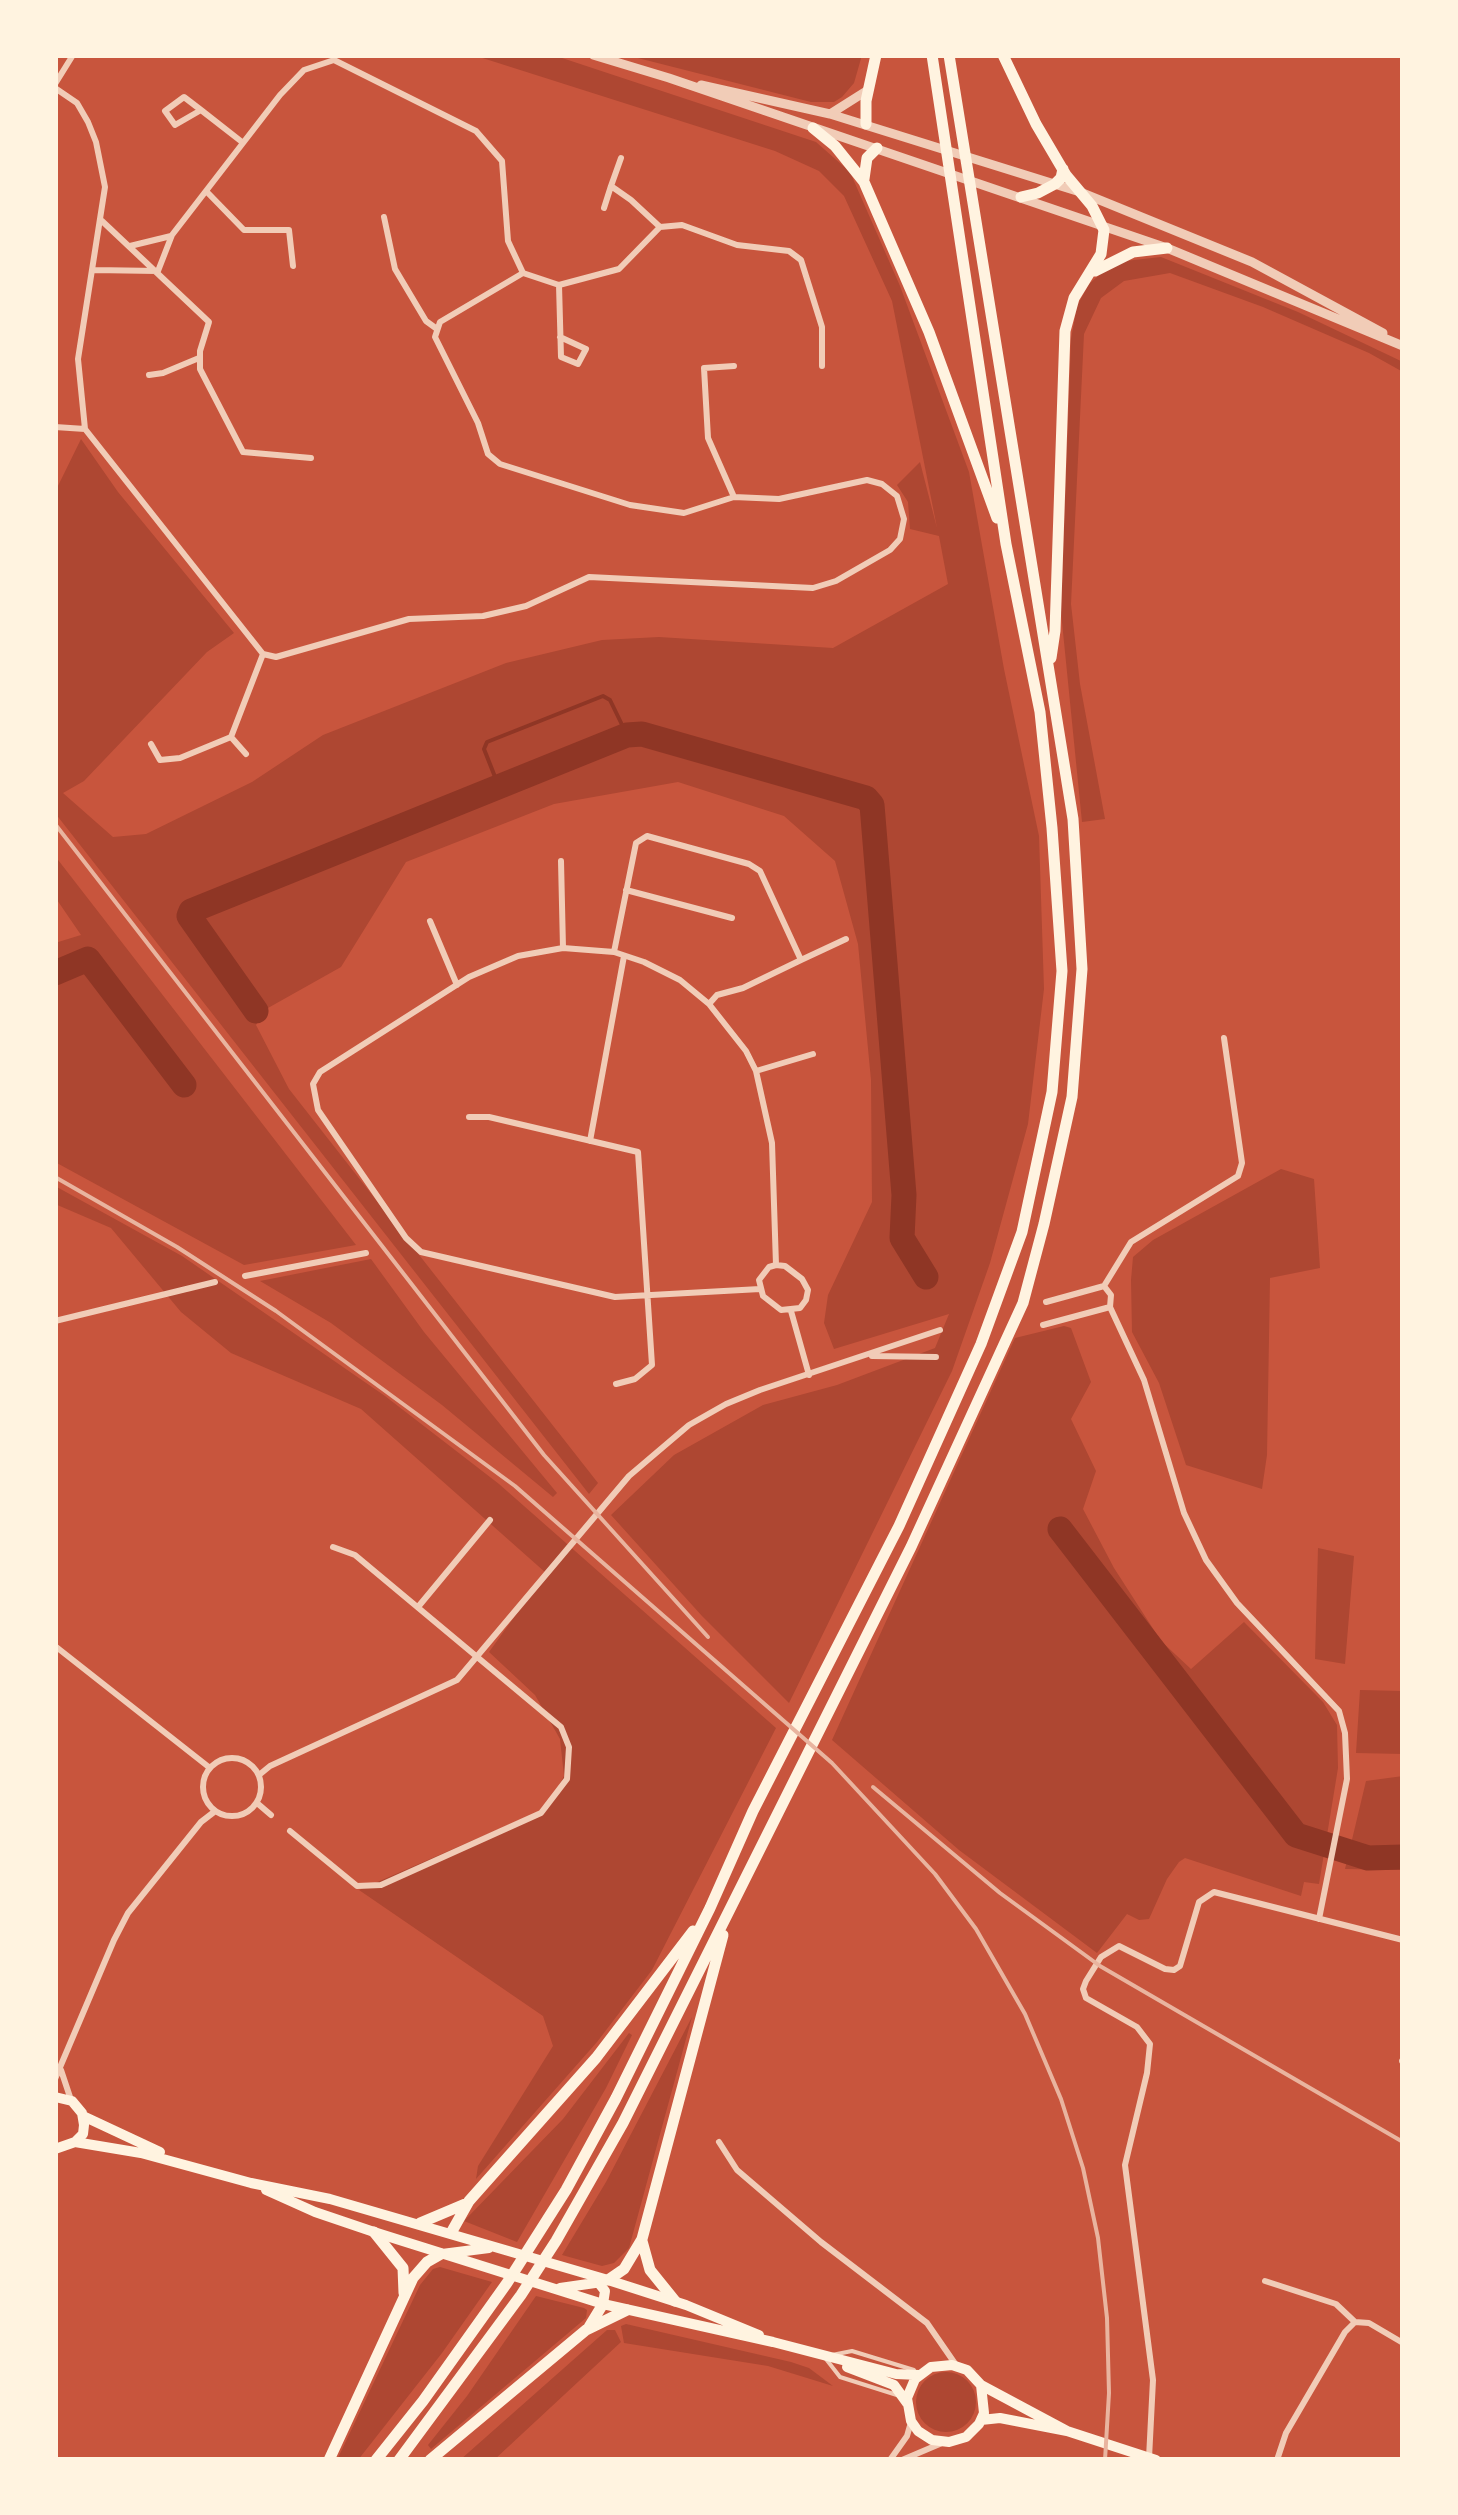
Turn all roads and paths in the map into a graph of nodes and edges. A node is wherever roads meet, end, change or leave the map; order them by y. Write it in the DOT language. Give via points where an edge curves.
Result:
graph roads {
  1 [pos="73,55"];
  2 [pos="593,55"];
  3 [pos="876,55"];
  4 [pos="932,55"];
  5 [pos="949,55"];
  6 [pos="1003,55"];
  7 [pos="669,78"];
  8 [pos="55,86"];
  9 [pos="868,90"];
  10 [pos="201,110"];
  11 [pos="830,114"];
  12 [pos="866,124"];
  13 [pos="813,128"];
  14 [pos="242,142"];
  15 [pos="876,148"];
  16 [pos="621,158"];
  17 [pos="1062,168"];
  18 [pos="864,182"];
  19 [pos="1055,184"];
  20 [pos="610,186"];
  21 [pos="208,192"];
  22 [pos="1080,192"];
  23 [pos="1018,196"];
  24 [pos="604,208"];
  25 [pos="384,217"];
  26 [pos="102,221"];
  27 [pos="1103,226"];
  28 [pos="660,227"];
  29 [pos="172,236"];
  30 [pos="130,246"];
  31 [pos="1167,248"];
  32 [pos="294,266"];
  33 [pos="94,270"];
  34 [pos="158,271"];
  35 [pos="523,273"];
  36 [pos="1091,273"];
  37 [pos="559,285"];
  38 [pos="438,329"];
  39 [pos="560,337"];
  40 [pos="1403,346"];
  41 [pos="200,358"];
  42 [pos="734,366"];
  43 [pos="822,366"];
  44 [pos="149,375"];
  45 [pos="55,427"];
  46 [pos="85,429"];
  47 [pos="310,458"];
  48 [pos="734,496"];
  49 [pos="1006,544"];
  50 [pos="264,654"];
  51 [pos="1049,667"];
  52 [pos="231,737"];
  53 [pos="151,744"];
  54 [pos="246,754"];
  55 [pos="561,861"];
  56 [pos="626,890"];
  57 [pos="732,918"];
  58 [pos="430,921"];
  59 [pos="846,939"];
  60 [pos="564,948"];
  61 [pos="614,952"];
  62 [pos="624,956"];
  63 [pos="801,960"];
  64 [pos="457,985"];
  65 [pos="709,1004"];
  66 [pos="1224,1038"];
  67 [pos="812,1054"];
  68 [pos="756,1071"];
  69 [pos="469,1117"];
  70 [pos="590,1140"];
  71 [pos="366,1253"];
  72 [pos="776,1265"];
  73 [pos="245,1276"];
  74 [pos="215,1282"];
  75 [pos="1104,1286"];
  76 [pos="760,1289"];
  77 [pos="647,1297"];
  78 [pos="1046,1302"];
  79 [pos="1110,1306"];
  80 [pos="791,1311"];
  81 [pos="55,1321"];
  82 [pos="1043,1325"];
  83 [pos="940,1330"];
  84 [pos="866,1356"];
  85 [pos="936,1358"];
  86 [pos="810,1375"];
  87 [pos="616,1384"];
  88 [pos="490,1520"];
  89 [pos="333,1547"];
  90 [pos="418,1607"];
  91 [pos="55,1646"];
  92 [pos="474,1657"];
  93 [pos="210,1768"];
  94 [pos="259,1775"];
  95 [pos="257,1803"];
  96 [pos="214,1812"];
  97 [pos="270,1815"];
  98 [pos="290,1831"];
  99 [pos="730,1906"];
  100 [pos="710,1908"];
  101 [pos="1319,1918"];
  102 [pos="1403,1940"];
  103 [pos="60,2070"];
  104 [pos="55,2079"];
  105 [pos="55,2097"];
  106 [pos="72,2101"];
  107 [pos="83,2116"];
  108 [pos="75,2142"];
  109 [pos="719,2142"];
  110 [pos="55,2149"];
  111 [pos="184,2162"];
  112 [pos="251,2183"];
  113 [pos="469,2201"];
  114 [pos="420,2223"];
  115 [pos="374,2232"];
  116 [pos="452,2233"];
  117 [pos="642,2239"];
  118 [pos="480,2245"];
  119 [pos="446,2254"];
  120 [pos="597,2278"];
  121 [pos="1266,2282"];
  122 [pos="576,2291"];
  123 [pos="403,2300"];
  124 [pos="676,2301"];
  125 [pos="603,2304"];
  126 [pos="627,2310"];
  127 [pos="1355,2322"];
  128 [pos="586,2330"];
  129 [pos="773,2342"];
  130 [pos="1403,2343"];
  131 [pos="940,2345"];
  132 [pos="829,2359"];
  133 [pos="957,2366"];
  134 [pos="923,2372"];
  135 [pos="981,2385"];
  136 [pos="905,2400"];
  137 [pos="981,2420"];
  138 [pos="911,2421"];
  139 [pos="1067,2432"];
  140 [pos="944,2442"];
  141 [pos="1152,2459"];
  142 [pos="329,2460"];
  143 [pos="376,2460"];
  144 [pos="399,2460"];
  145 [pos="430,2460"];
  146 [pos="890,2460"];
  147 [pos="902,2460"];
  148 [pos="1277,2460"];
  1 -- 8 [label="street"];
  2 -- 7 [label="street"];
  3 -- 9 [label="highway"];
  4 -- 49 [label="highway"];
  5 -- 51 [label="highway"];
  6 -- 17 [label="highway"];
  7 -- 11 [label="street"];
  7 -- 13 [label="street"];
  8 -- 26 [label="street" via="77,103 96,142 106,187"];
  9 -- 11 [label="street"];
  9 -- 12 [label="highway"];
  10 -- 10 [label="street" via="184,97 166,111 174,125"];
  10 -- 14 [label="street"];
  11 -- 12 [label="street"];
  12 -- 15 [label="street"];
  12 -- 19 [label="street"];
  13 -- 15 [label="street"];
  13 -- 18 [label="highway"];
  14 -- 21 [label="street"];
  14 -- 35 [label="street" via="304,70 334,60 476,132 502,160 508,241"];
  15 -- 18 [label="highway" via="866,158"];
  15 -- 23 [label="street"];
  16 -- 20 [label="street"];
  17 -- 19 [label="highway"];
  17 -- 22 [label="highway"];
  18 -- 49 [label="highway" via="929,332"];
  19 -- 22 [label="street"];
  19 -- 23 [label="highway"];
  20 -- 24 [label="street"];
  20 -- 28 [label="street"];
  21 -- 29 [label="street"];
  21 -- 32 [label="street" via="244,230 289,230"];
  22 -- 27 [label="highway"];
  22 -- 40 [label="street" via="1280,275"];
  23 -- 27 [label="street"];
  25 -- 38 [label="street" via="396,270 426,322"];
  26 -- 30 [label="street"];
  26 -- 33 [label="street"];
  27 -- 31 [label="street"];
  27 -- 36 [label="highway" via="1103,247"];
  28 -- 37 [label="street" via="619,269"];
  28 -- 43 [label="street" via="682,225 736,245 789,251 801,260 822,327"];
  29 -- 30 [label="street"];
  29 -- 34 [label="street"];
  30 -- 34 [label="street"];
  31 -- 36 [label="highway" via="1133,252"];
  31 -- 40 [label="street"];
  33 -- 34 [label="street"];
  33 -- 46 [label="street" via="78,358"];
  34 -- 41 [label="street" via="209,322"];
  35 -- 37 [label="street"];
  35 -- 38 [label="street"];
  36 -- 51 [label="highway" via="1069,308 1065,331"];
  37 -- 39 [label="street"];
  38 -- 48 [label="street" via="435,337 488,454 500,464 630,505 684,514"];
  39 -- 39 [label="street" via="560,357 578,364 586,349"];
  41 -- 44 [label="street"];
  41 -- 47 [label="street" via="243,452"];
  42 -- 48 [label="street" via="704,368 708,438"];
  45 -- 46 [label="street"];
  46 -- 50 [label="street"];
  48 -- 50 [label="street" via="779,499 867,480 897,496 904,519 890,550 814,588 589,577 483,616 409,619 276,657"];
  49 -- 100 [label="highway" via="1040,712 1062,971 1052,1092 1022,1232 981,1344 899,1526"];
  50 -- 52 [label="street"];
  51 -- 99 [label="highway" via="1073,820 1081,950 1072,1096 1044,1224 1023,1304 911,1547"];
  52 -- 53 [label="street" via="160,760"];
  52 -- 54 [label="street"];
  55 -- 60 [label="street"];
  56 -- 57 [label="street"];
  56 -- 61 [label="street"];
  56 -- 63 [label="street" via="636,843 647,836 748,864 760,871"];
  58 -- 64 [label="street"];
  59 -- 63 [label="street"];
  60 -- 61 [label="street"];
  60 -- 64 [label="street" via="518,956"];
  61 -- 62 [label="street"];
  62 -- 65 [label="street" via="680,980"];
  62 -- 70 [label="street"];
  63 -- 65 [label="street"];
  64 -- 77 [label="street" via="320,1072 313,1084 318,1110 421,1252 614,1297"];
  65 -- 68 [label="street"];
  66 -- 75 [label="street" via="1242,1163 1238,1176 1131,1242"];
  67 -- 68 [label="street"];
  68 -- 72 [label="street" via="772,1142"];
  69 -- 70 [label="street"];
  70 -- 77 [label="street" via="638,1152"];
  71 -- 73 [label="street"];
  72 -- 76 [label="street" via="763,1272"];
  72 -- 80 [label="street" via="808,1290 800,1308"];
  74 -- 81 [label="street"];
  75 -- 78 [label="street"];
  75 -- 79 [label="street"];
  76 -- 77 [label="street"];
  76 -- 80 [label="street"];
  77 -- 87 [label="street" via="652,1365"];
  79 -- 82 [label="street"];
  79 -- 101 [label="street" via="1144,1380 1184,1512 1206,1560 1236,1603 1339,1711 1347,1780"];
  80 -- 86 [label="street"];
  83 -- 84 [label="street"];
  84 -- 85 [label="street"];
  84 -- 86 [label="street"];
  86 -- 92 [label="street" via="726,1404 689,1425 629,1476"];
  88 -- 90 [label="street"];
  89 -- 90 [label="street" via="355,1555"];
  90 -- 92 [label="street"];
  91 -- 93 [label="street"];
  92 -- 94 [label="street" via="444,1688"];
  92 -- 98 [label="street" via="561,1727 569,1748 567,1780 541,1813 381,1885 357,1886"];
  93 -- 94 [label="street" via="238,1759"];
  93 -- 96 [label="street" via="202,1787"];
  94 -- 95 [label="street"];
  95 -- 96 [label="street" via="236,1816"];
  95 -- 97 [label="street"];
  96 -- 103 [label="street" via="128,1913"];
  99 -- 117 [label="highway"];
  99 -- 144 [label="highway" via="556,2242"];
  100 -- 113 [label="highway" via="596,2058"];
  100 -- 143 [label="highway" via="624,2083 539,2234"];
  101 -- 102 [label="street"];
  101 -- 141 [label="street" via="1214,1892 1199,1902 1180,1966 1155,1966 1119,1946 1101,1957 1083,1989 1094,2005 1137,2027 1150,2044 1125,2165 1152,2380"];
  103 -- 104 [label="street"];
  103 -- 106 [label="street"];
  105 -- 106 [label="main road"];
  106 -- 107 [label="main road"];
  107 -- 108 [label="main road" via="84,2130"];
  107 -- 111 [label="main road"];
  108 -- 110 [label="main road"];
  108 -- 111 [label="main road"];
  109 -- 131 [label="street" via="737,2170 927,2323"];
  111 -- 112 [label="main road"];
  112 -- 114 [label="main road"];
  112 -- 115 [label="main road"];
  113 -- 114 [label="highway"];
  113 -- 116 [label="highway"];
  114 -- 116 [label="main road"];
  115 -- 119 [label="main road"];
  115 -- 123 [label="highway" via="402,2268"];
  116 -- 118 [label="main road"];
  116 -- 119 [label="main road"];
  117 -- 120 [label="highway" via="624,2269"];
  117 -- 124 [label="highway" via="650,2270"];
  118 -- 119 [label="main road"];
  118 -- 120 [label="main road"];
  119 -- 122 [label="main road"];
  119 -- 123 [label="highway" via="420,2268"];
  120 -- 122 [label="main road"];
  120 -- 124 [label="main road"];
  120 -- 125 [label="main road"];
  121 -- 127 [label="street" via="1336,2304"];
  122 -- 125 [label="main road"];
  123 -- 142 [label="highway"];
  124 -- 129 [label="main road"];
  125 -- 126 [label="main road"];
  125 -- 128 [label="highway"];
  126 -- 128 [label="highway"];
  126 -- 129 [label="main road"];
  127 -- 130 [label="street" via="1369,2322"];
  127 -- 148 [label="street" via="1286,2433"];
  128 -- 145 [label="highway"];
  129 -- 132 [label="main road"];
  131 -- 133 [label="street"];
  131 -- 134 [label="street" via="938,2359"];
  132 -- 134 [label="main road" via="896,2374"];
  132 -- 136 [label="main road" via="890,2383"];
  133 -- 134 [label="main road"];
  133 -- 135 [label="main road"];
  134 -- 136 [label="main road"];
  135 -- 137 [label="main road"];
  135 -- 139 [label="main road"];
  136 -- 138 [label="main road"];
  137 -- 139 [label="main road"];
  137 -- 140 [label="main road" via="966,2437"];
  138 -- 140 [label="main road" via="924,2436"];
  138 -- 146 [label="street"];
  139 -- 141 [label="main road"];
  140 -- 147 [label="street"];
}
